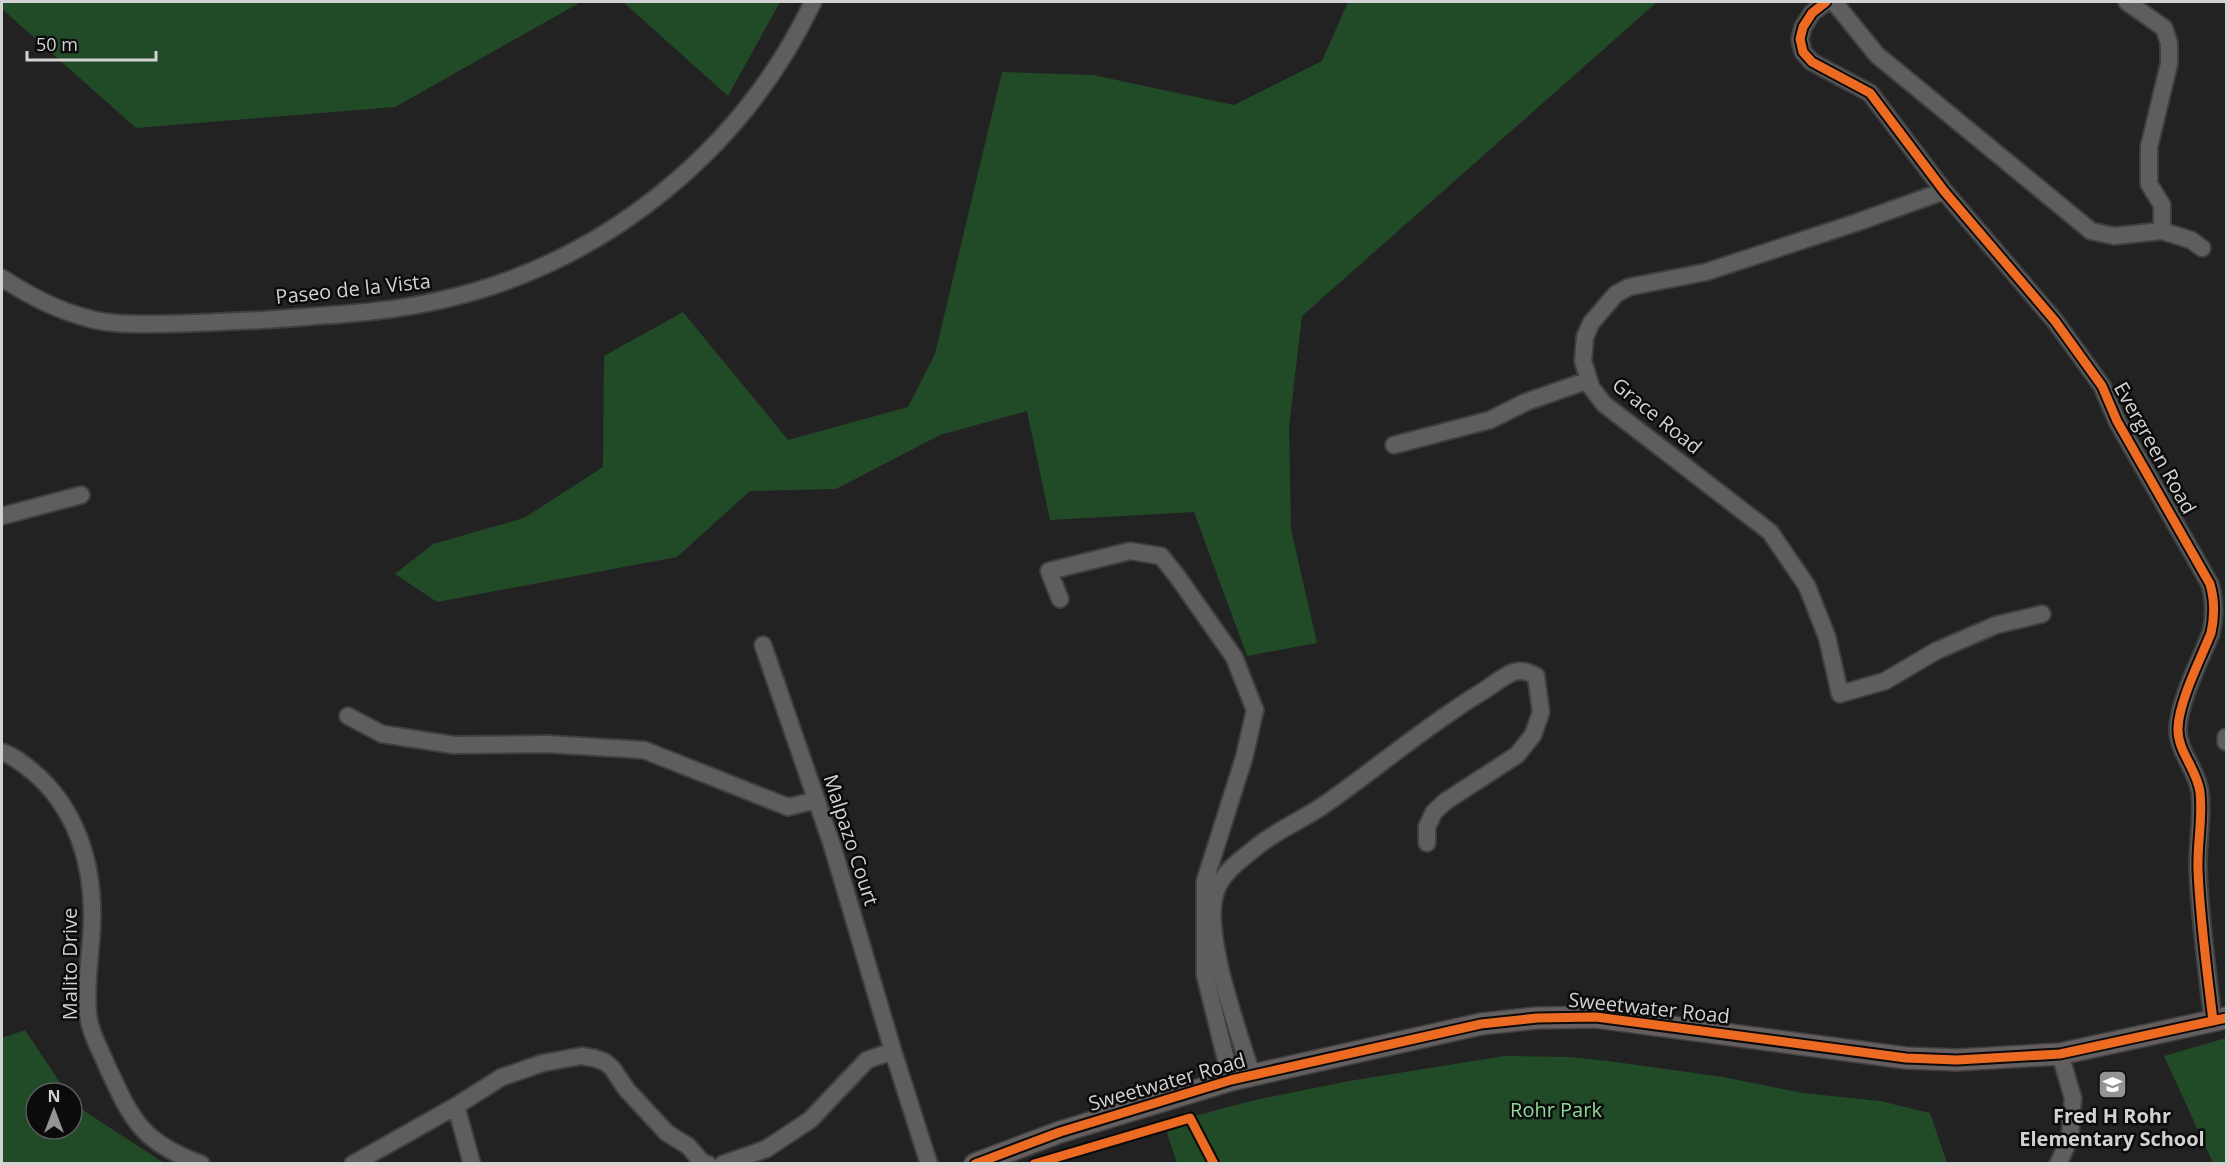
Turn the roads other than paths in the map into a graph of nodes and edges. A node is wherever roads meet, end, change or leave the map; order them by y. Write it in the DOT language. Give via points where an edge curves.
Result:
graph roads {
  1 [pos="813,2"];
  2 [pos="1826,2"];
  3 [pos="1834,2"];
  4 [pos="2127,2"];
  5 [pos="1944,191"];
  6 [pos="2162,231"];
  7 [pos="2202,248"];
  8 [pos="2,278"];
  9 [pos="1589,380"];
  10 [pos="1394,445"];
  11 [pos="81,495"];
  12 [pos="2,516"];
  13 [pos="1060,599"];
  14 [pos="2042,614"];
  15 [pos="763,645"];
  16 [pos="348,716"];
  17 [pos="2226,737"];
  18 [pos="2226,742"];
  19 [pos="2,752"];
  20 [pos="816,800"];
  21 [pos="1427,843"];
  22 [pos="2220,1019"];
  23 [pos="893,1051"];
  24 [pos="2060,1054"];
  25 [pos="1241,1078"];
  26 [pos="456,1106"];
  27 [pos="201,1164"];
  28 [pos="353,1164"];
  29 [pos="472,1164"];
  30 [pos="708,1164"];
  31 [pos="723,1164"];
  32 [pos="929,1164"];
  33 [pos="975,1164"];
  34 [pos="2058,1164"];
  1 -- 8 [label="street, Paseo de la Vista" via="761,89 682,176 636,213 575,250 476,291 370,312 195,324 122,324 64,311"];
  2 -- 5 [label="street, Evergreen Road" via="1803,27 1803,52 1812,62 1870,93"];
  3 -- 6 [label="street" via="1877,55 2091,231 2114,236"];
  4 -- 6 [label="street" via="2164,28 2169,43 2169,63 2149,147 2150,184 2163,205"];
  5 -- 9 [label="street, Grace Road" via="1706,272 1629,287 1616,294 1591,323 1585,337 1584,361"];
  5 -- 22 [label="street, Evergreen Road" via="2055,321 2102,386 2116,422 2210,584 2212,626 2178,729 2200,791 2199,906"];
  6 -- 7 [label="street" via="2191,240"];
  9 -- 10 [label="street" via="1526,402 1490,420"];
  9 -- 14 [label="street, Grace Road" via="1604,404 1770,532 1807,586 1827,637 1840,694 1886,681 1936,651 1996,626"];
  11 -- 12 [label="street"];
  13 -- 25 [label="street" via="1049,571 1130,551 1161,556 1234,657 1254,710 1244,758 1205,882 1205,975"];
  15 -- 20 [label="street, Malpazo Court"];
  16 -- 20 [label="street" via="382,734 443,743 644,750 788,807"];
  17 -- 18 [label="street"];
  19 -- 27 [label="street, Malito Drive" via="47,783 65,806 81,844 90,878 90,1028 127,1108 152,1140"];
  20 -- 23 [label="street, Malpazo Court"];
  21 -- 25 [label="street" via="1426,827 1434,812 1517,755 1533,735 1541,712 1536,676 1527,671 1515,672 1467,701 1320,807 1261,843 1216,888 1212,926"];
  22 -- 24 [label="main road, Sweetwater Road"];
  23 -- 31 [label="street" via="867,1060 810,1120 766,1149"];
  23 -- 32 [label="street"];
  24 -- 25 [label="main road, Sweetwater Road" via="1957,1060 1906,1058 1627,1020 1564,1017 1481,1024"];
  24 -- 34 [label="street" via="2073,1098 2070,1138"];
  25 -- 33 [label="main road, Sweetwater Road" via="1060,1132"];
  26 -- 28 [label="street"];
  26 -- 29 [label="street"];
  26 -- 30 [label="street" via="512,1073 581,1056 594,1058 612,1068 667,1133"];
}
